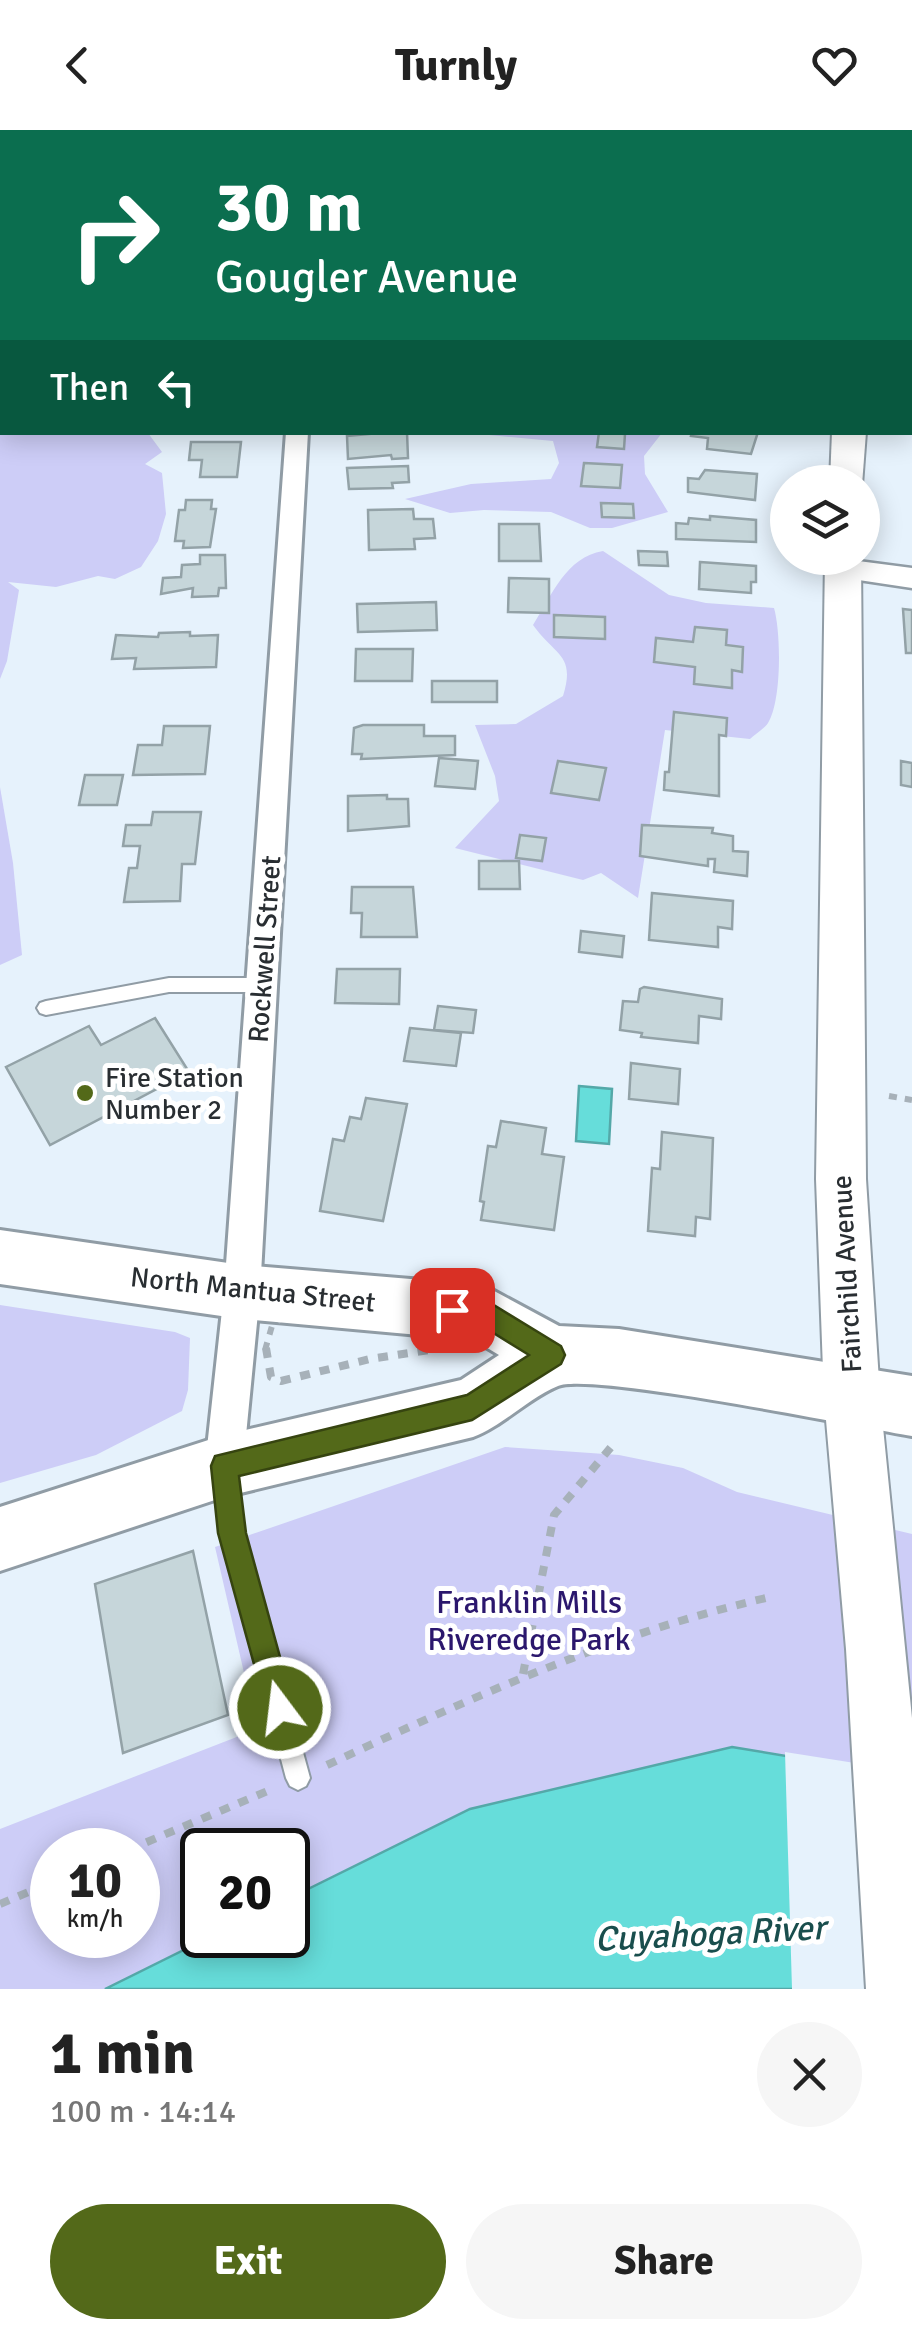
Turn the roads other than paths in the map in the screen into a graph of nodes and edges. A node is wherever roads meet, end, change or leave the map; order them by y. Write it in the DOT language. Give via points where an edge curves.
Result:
graph roads {
  1 [pos="297,435"];
  2 [pos="850,435"];
  3 [pos="848,465"];
  4 [pos="880,571"];
  5 [pos="843,575"];
  6 [pos="912,578"];
  7 [pos="261,985"];
  8 [pos="46,1008"];
  9 [pos="0,1258"];
  10 [pos="242,1292"];
  11 [pos="552,1355"];
  12 [pos="852,1397"];
  13 [pos="912,1406"];
  14 [pos="224,1466"];
  15 [pos="0,1539"];
  16 [pos="298,1778"];
  17 [pos="900,1989"];
  1 -- 7 [label="street, Rockwell Street"];
  2 -- 3 [label="main road"];
  4 -- 6 [label="street"];
  5 -- 12 [label="main road, Fairchild Avenue" via="841,1179"];
  7 -- 8 [label="lane" via="170,985"];
  7 -- 10 [label="street, Rockwell Street"];
  9 -- 10 [label="main road, North Mantua Street"];
  10 -- 11 [label="main road, North Mantua Street" via="483,1312"];
  10 -- 14 [label="street, Rockwell Street"];
  11 -- 12 [label="main road, North Mantua Street" via="619,1358"];
  11 -- 14 [label="main road" via="472,1407"];
  12 -- 13 [label="main road, North Mantua Street"];
  12 -- 17 [label="main road, Fairchild Avenue"];
  14 -- 15 [label="main road"];
  14 -- 16 [label="lane" via="232,1533"];
}
